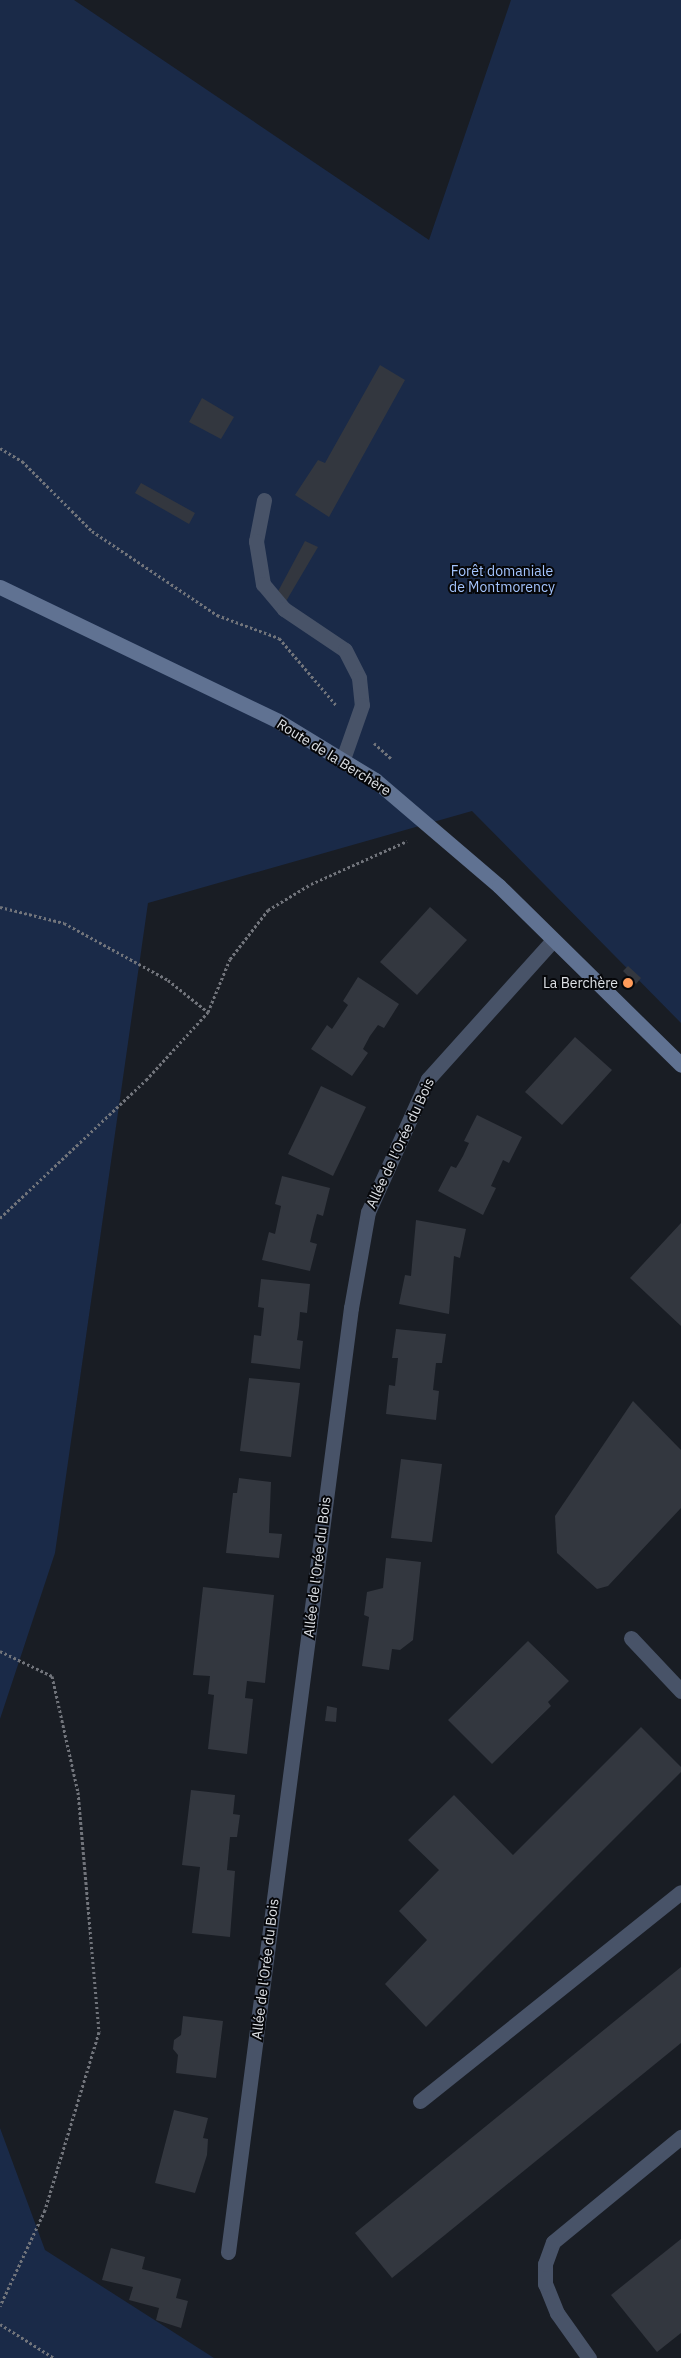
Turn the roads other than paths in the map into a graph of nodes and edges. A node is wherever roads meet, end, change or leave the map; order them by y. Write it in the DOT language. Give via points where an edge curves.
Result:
graph roads {
  1 [pos="264,500"];
  2 [pos="0,587"];
  3 [pos="343,759"];
  4 [pos="553,940"];
  5 [pos="681,1065"];
  6 [pos="631,1638"];
  7 [pos="681,1691"];
  8 [pos="681,1892"];
  9 [pos="420,2101"];
  10 [pos="681,2137"];
  11 [pos="228,2252"];
  12 [pos="589,2358"];
  1 -- 3 [label="street" via="256,541 263,584 284,609 345,650 359,678 362,706"];
  2 -- 3 [label="street, Route de la Berchère" via="278,721"];
  3 -- 4 [label="street, Route de la Berchère" via="400,798"];
  4 -- 5 [label="street, Route de la Berchère"];
  4 -- 11 [label="street, Allée de l'Orée du Bois" via="428,1079 368,1212 351,1308"];
  6 -- 7 [label="street"];
  8 -- 9 [label="street"];
  10 -- 12 [label="street" via="553,2242 544,2264 544,2284 557,2313"];
}
